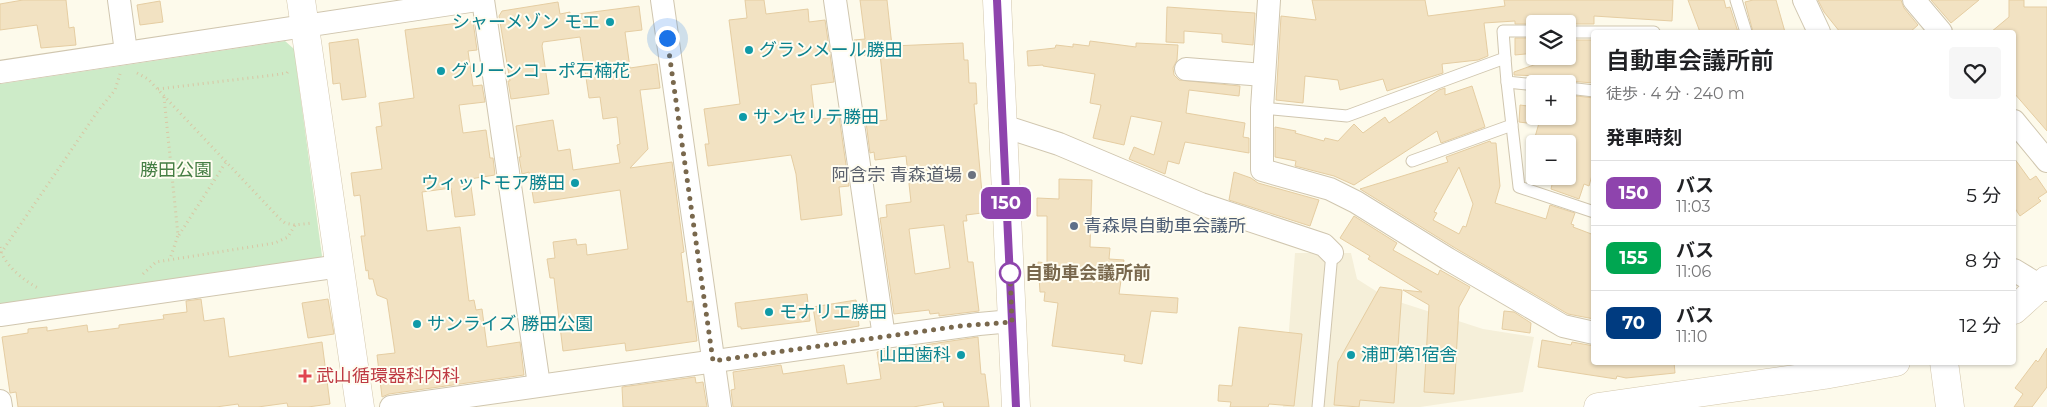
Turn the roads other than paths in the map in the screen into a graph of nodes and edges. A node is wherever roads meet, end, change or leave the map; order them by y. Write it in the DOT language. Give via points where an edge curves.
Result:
graph roads {
  1 [pos="119,0"];
  2 [pos="477,0"];
  3 [pos="482,0"];
  4 [pos="662,0"];
  5 [pos="835,0"];
  6 [pos="997,0"];
  7 [pos="1269,0"];
  8 [pos="1736,0"];
  9 [pos="1804,0"];
  10 [pos="1914,0"];
  11 [pos="303,13"];
  12 [pos="1745,30"];
  13 [pos="1817,30"];
  14 [pos="1939,30"];
  15 [pos="1526,31"];
  16 [pos="1576,32"];
  17 [pos="1591,32"];
  18 [pos="122,53"];
  19 [pos="1505,58"];
  20 [pos="1186,69"];
  21 [pos="0,72"];
  22 [pos="1264,75"];
  23 [pos="1507,82"];
  24 [pos="1526,84"];
  25 [pos="1576,89"];
  26 [pos="1591,91"];
  27 [pos="1262,108"];
  28 [pos="2016,123"];
  29 [pos="1512,125"];
  30 [pos="1003,126"];
  31 [pos="1412,161"];
  32 [pos="2047,161"];
  33 [pos="1591,211"];
  34 [pos="1332,253"];
  35 [pos="340,266"];
  36 [pos="2016,271"];
  37 [pos="2045,285"];
  38 [pos="2016,308"];
  39 [pos="0,315"];
  40 [pos="1012,322"];
  41 [pos="1591,332"];
  42 [pos="884,337"];
  43 [pos="713,361"];
  44 [pos="1879,365"];
  45 [pos="1944,365"];
  46 [pos="539,385"];
  47 [pos="0,401"];
  48 [pos="1,407"];
  49 [pos="360,407"];
  50 [pos="390,407"];
  51 [pos="720,407"];
  52 [pos="1016,407"];
  53 [pos="1318,407"];
  54 [pos="1598,407"];
  55 [pos="1950,407"];
  1 -- 18 [label="street"];
  2 -- 11 [label="street"];
  3 -- 46 [label="street"];
  4 -- 43 [label="street"];
  5 -- 42 [label="street"];
  6 -- 30 [label="street"];
  7 -- 22 [label="street"];
  8 -- 12 [label="lane"];
  9 -- 13 [label="street"];
  10 -- 14 [label="street"];
  11 -- 18 [label="street"];
  11 -- 35 [label="street"];
  15 -- 19 [label="lane" via="1503,31"];
  16 -- 17 [label="lane"];
  18 -- 21 [label="street"];
  19 -- 23 [label="lane"];
  19 -- 27 [label="lane" via="1347,116"];
  20 -- 22 [label="street"];
  22 -- 27 [label="street"];
  23 -- 24 [label="lane"];
  23 -- 29 [label="lane"];
  25 -- 26 [label="lane"];
  27 -- 41 [label="street" via="1262,170 1330,189 1564,326"];
  28 -- 32 [label="street"];
  29 -- 31 [label="lane"];
  29 -- 33 [label="lane" via="1519,187"];
  30 -- 34 [label="street" via="1059,144 1201,204 1324,245"];
  30 -- 40 [label="street"];
  34 -- 53 [label="lane"];
  35 -- 39 [label="street"];
  35 -- 49 [label="street"];
  36 -- 37 [label="street"];
  37 -- 38 [label="street"];
  40 -- 42 [label="street"];
  40 -- 52 [label="street"];
  42 -- 43 [label="street"];
  43 -- 46 [label="street"];
  43 -- 51 [label="street"];
  44 -- 54 [label="street"];
  45 -- 55 [label="street"];
  46 -- 50 [label="street"];
  47 -- 48 [label="street"];
}
